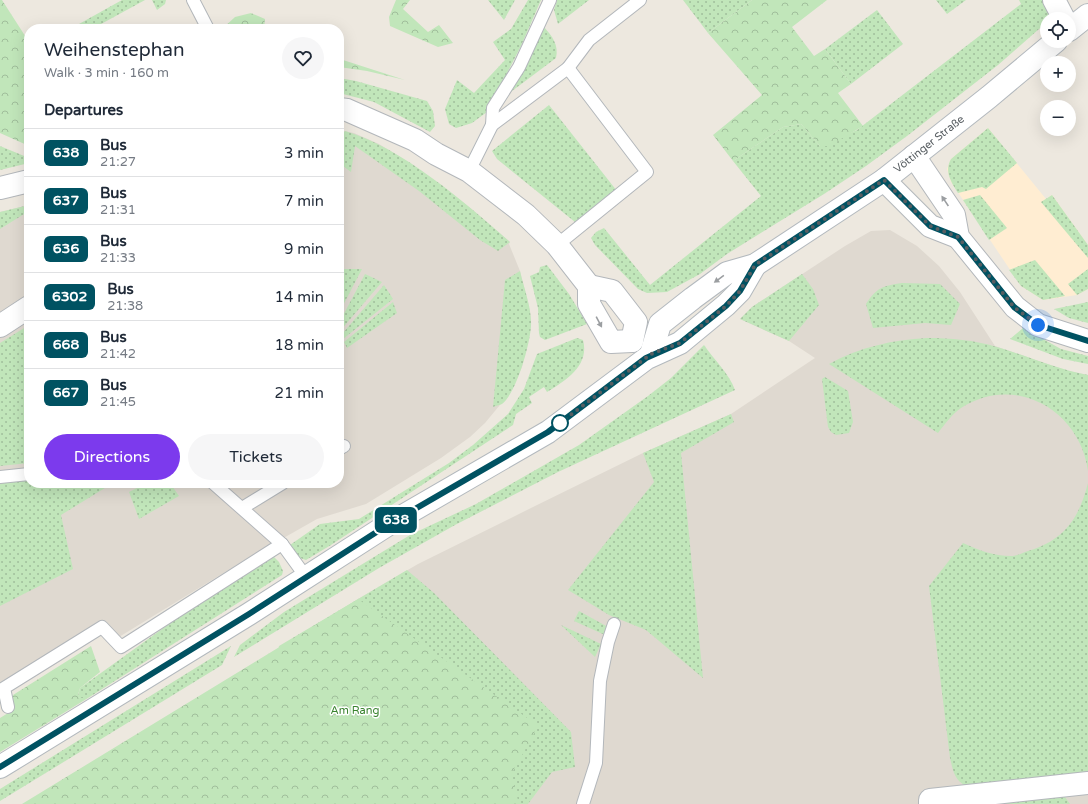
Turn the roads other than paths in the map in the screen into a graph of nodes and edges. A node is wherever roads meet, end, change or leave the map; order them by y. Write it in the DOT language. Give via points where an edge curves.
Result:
graph roads {
  1 [pos="193,0"];
  2 [pos="550,0"];
  3 [pos="640,0"];
  4 [pos="1054,0"];
  5 [pos="1059,12"];
  6 [pos="1088,15"];
  7 [pos="1076,23"];
  8 [pos="205,24"];
  9 [pos="1044,48"];
  10 [pos="568,68"];
  11 [pos="344,115"];
  12 [pos="492,125"];
  13 [pos="914,156"];
  14 [pos="469,171"];
  15 [pos="884,180"];
  16 [pos="24,182"];
  17 [pos="0,188"];
  18 [pos="958,237"];
  19 [pos="557,245"];
  20 [pos="589,286"];
  21 [pos="24,310"];
  22 [pos="0,326"];
  23 [pos="632,340"];
  24 [pos="1088,341"];
  25 [pos="649,356"];
  26 [pos="24,475"];
  27 [pos="0,477"];
  28 [pos="219,488"];
  29 [pos="275,488"];
  30 [pos="242,508"];
  31 [pos="282,544"];
  32 [pos="306,577"];
  33 [pos="614,624"];
  34 [pos="8,707"];
  35 [pos="0,767"];
  36 [pos="1088,783"];
  37 [pos="583,804"];
  38 [pos="930,804"];
  1 -- 8 [label="lane"];
  2 -- 12 [label="lane" via="519,67 493,108"];
  3 -- 10 [label="lane" via="590,40"];
  4 -- 5 [label="main road"];
  6 -- 7 [label="main road, Vöttinger Straße"];
  9 -- 13 [label="main road, Vöttinger Straße" via="989,97"];
  10 -- 12 [label="lane"];
  10 -- 19 [label="lane" via="646,172"];
  11 -- 14 [label="main road" via="415,140"];
  12 -- 14 [label="lane"];
  13 -- 15 [label="main road, Vöttinger Straße"];
  18 -- 13 [label="main road, one-way" via="954,215"];
  14 -- 19 [label="main road" via="526,215"];
  15 -- 18 [label="main road" via="930,226"];
  15 -- 25 [label="main road, Vöttinger Straße" via="755,265 727,273 660,324"];
  16 -- 17 [label="main road"];
  18 -- 24 [label="main road" via="1014,307 1038,325"];
  19 -- 20 [label="main road"];
  20 -- 23 [label="main road" via="612,292 629,310 636,322"];
  20 -- 23 [label="main road, one-way" via="589,304 611,342"];
  21 -- 22 [label="main road"];
  23 -- 25 [label="main road"];
  25 -- 32 [label="main road" via="548,432 389,524"];
  26 -- 27 [label="lane"];
  28 -- 30 [label="lane"];
  29 -- 30 [label="lane"];
  30 -- 31 [label="lane"];
  31 -- 32 [label="lane"];
  31 -- 34 [label="lane" via="121,647 102,627 4,688"];
  32 -- 35 [label="main road"];
  33 -- 37 [label="lane" via="600,681 596,763"];
  36 -- 38 [label="main road" via="930,800"];
}
